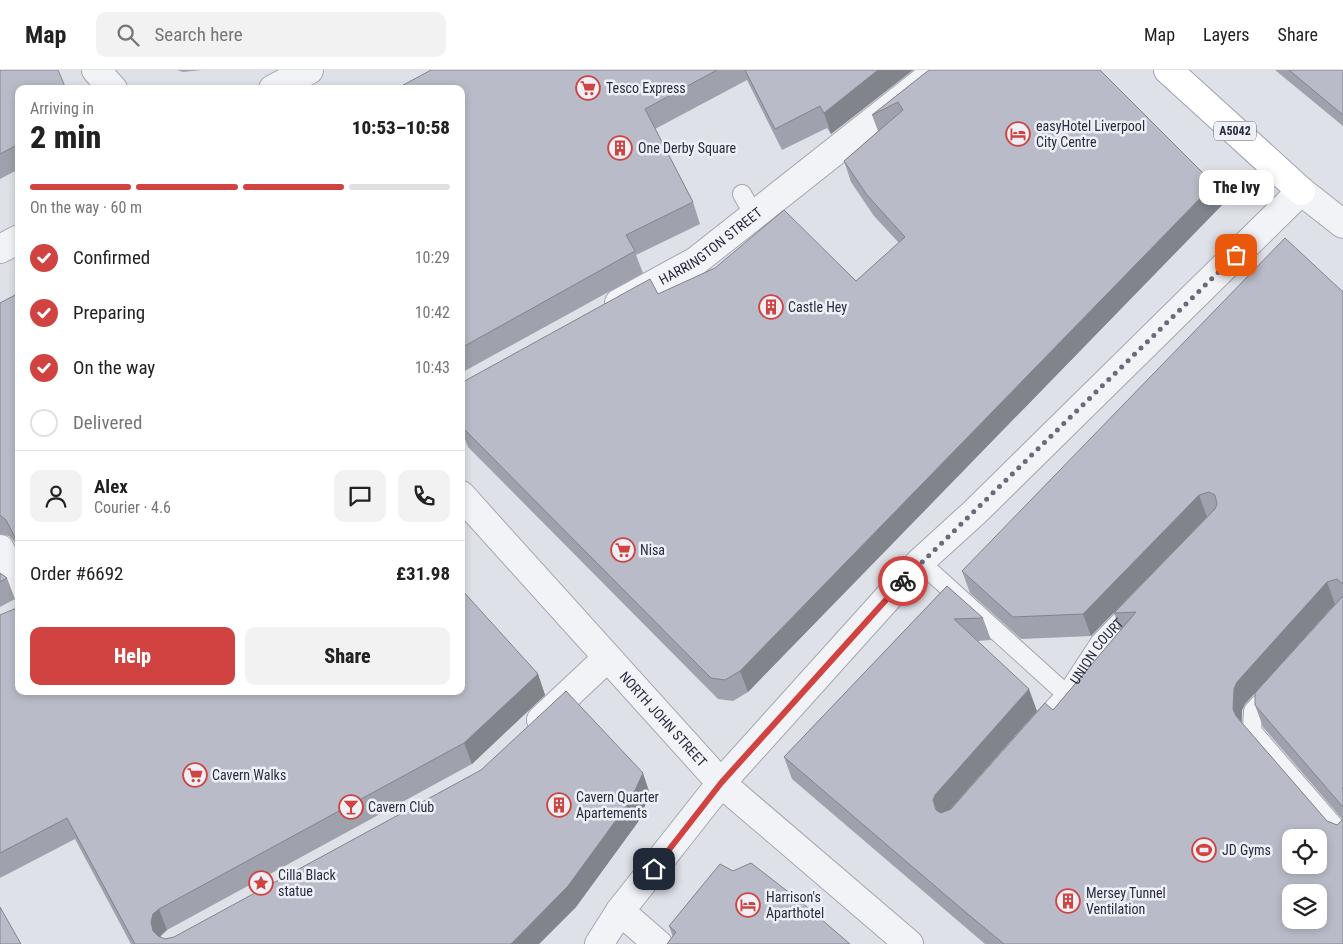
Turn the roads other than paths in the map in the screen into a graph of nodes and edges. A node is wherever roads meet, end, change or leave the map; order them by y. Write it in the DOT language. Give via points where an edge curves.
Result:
graph roads {
  1 [pos="96,70"];
  2 [pos="310,70"];
  3 [pos="938,70"];
  4 [pos="1168,70"];
  5 [pos="109,85"];
  6 [pos="281,85"];
  7 [pos="1301,191"];
  8 [pos="1343,224"];
  9 [pos="15,241"];
  10 [pos="0,249"];
  11 [pos="601,314"];
  12 [pos="465,499"];
  13 [pos="0,549"];
  14 [pos="920,562"];
  15 [pos="15,577"];
  16 [pos="1147,593"];
  17 [pos="607,658"];
  18 [pos="1279,683"];
  19 [pos="1066,694"];
  20 [pos="523,737"];
  21 [pos="1028,737"];
  22 [pos="721,783"];
  23 [pos="1343,836"];
  24 [pos="620,911"];
  25 [pos="599,944"];
  26 [pos="658,944"];
  27 [pos="909,944"];
  1 -- 5 [label="street"];
  2 -- 6 [label="street"];
  3 -- 11 [label="street, HARRINGTON STREET" via="748,205 696,261"];
  4 -- 7 [label="main road, A5042"];
  7 -- 8 [label="street, A5042"];
  7 -- 14 [label="street" via="974,513"];
  9 -- 10 [label="street"];
  12 -- 17 [label="street, NORTH JOHN STREET"];
  13 -- 15 [label="street"];
  14 -- 19 [label="lane, UNION COURT"];
  14 -- 22 [label="street"];
  16 -- 19 [label="lane, UNION COURT" via="1100,642"];
  17 -- 20 [label="street"];
  17 -- 22 [label="street, NORTH JOHN STREET"];
  18 -- 23 [label="lane" via="1253,711 1252,732"];
  19 -- 21 [label="lane, UNION COURT"];
  22 -- 24 [label="street"];
  22 -- 27 [label="street, NORTH JOHN STREET"];
  24 -- 25 [label="street"];
  24 -- 26 [label="street"];
}
